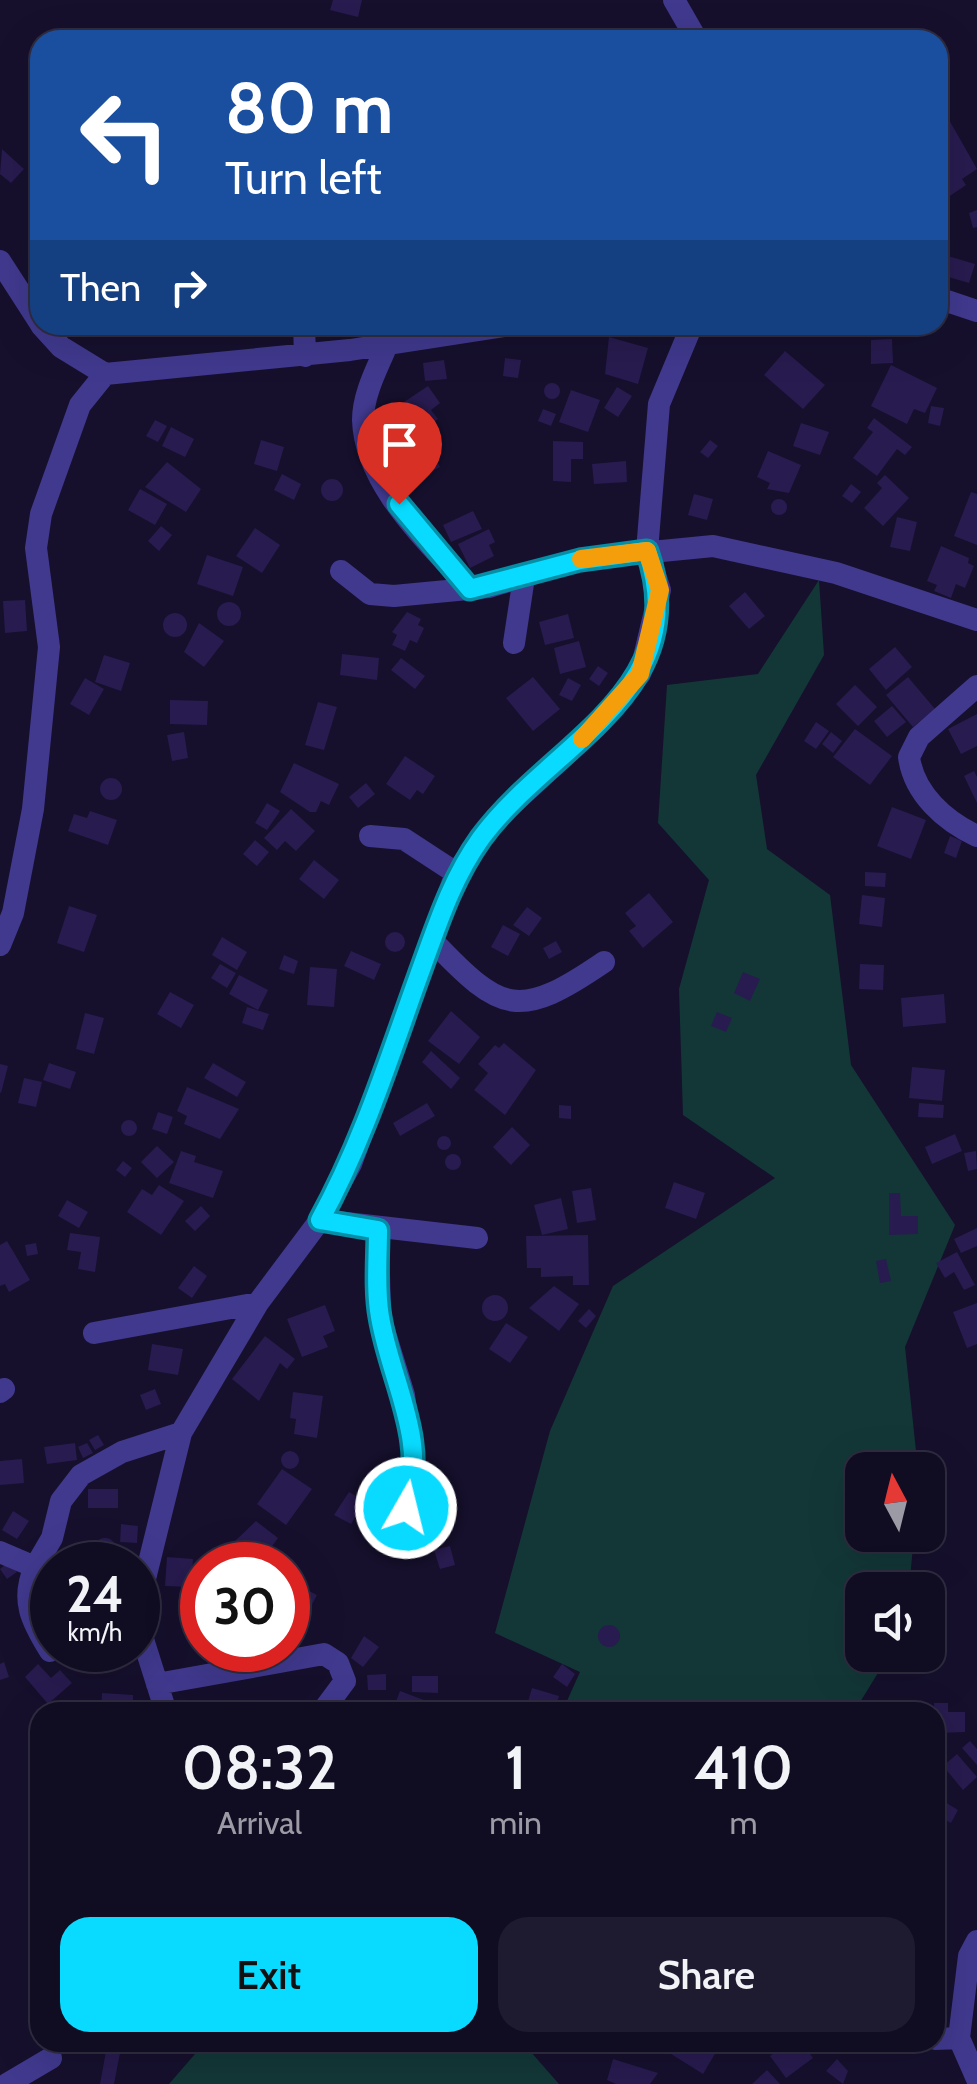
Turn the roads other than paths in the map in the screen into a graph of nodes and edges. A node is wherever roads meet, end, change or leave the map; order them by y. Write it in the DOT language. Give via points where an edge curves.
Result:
graph roads {
  1 [pos="674,0"];
  2 [pos="691,30"];
  3 [pos="0,261"];
  4 [pos="948,301"];
  5 [pos="30,308"];
  6 [pos="977,311"];
  7 [pos="50,335"];
  8 [pos="304,335"];
  9 [pos="451,335"];
  10 [pos="688,335"];
  11 [pos="387,346"];
  12 [pos="305,356"];
  13 [pos="105,374"];
  14 [pos="647,551"];
  15 [pos="341,571"];
  16 [pos="524,577"];
  17 [pos="470,589"];
  18 [pos="977,620"];
  19 [pos="514,643"];
  20 [pos="977,686"];
  21 [pos="370,836"];
  22 [pos="977,836"];
  23 [pos="456,873"];
  24 [pos="432,940"];
  25 [pos="0,944"];
  26 [pos="604,962"];
  27 [pos="320,1220"];
  28 [pos="378,1230"];
  29 [pos="477,1238"];
  30 [pos="258,1303"];
  31 [pos="94,1332"];
  32 [pos="181,1432"];
  33 [pos="396,1538"];
  34 [pos="50,1542"];
  35 [pos="0,1552"];
  36 [pos="30,1565"];
  37 [pos="30,1578"];
  38 [pos="30,1616"];
  39 [pos="158,1684"];
  40 [pos="163,1702"];
  41 [pos="330,1702"];
  42 [pos="977,1942"];
  43 [pos="947,2038"];
  44 [pos="51,2058"];
  45 [pos="977,2079"];
  46 [pos="7,2084"];
  1 -- 2 [label="street"];
  3 -- 5 [label="street"];
  4 -- 6 [label="street"];
  7 -- 13 [label="street"];
  8 -- 12 [label="street"];
  9 -- 11 [label="street"];
  10 -- 14 [label="street" via="658,404"];
  11 -- 12 [label="street"];
  11 -- 17 [label="street" via="367,392 366,442 382,483"];
  12 -- 13 [label="street"];
  13 -- 25 [label="street" via="80,405 41,514 36,548 49,647 32,808 13,912"];
  14 -- 16 [label="street" via="580,560"];
  14 -- 18 [label="street" via="713,546 836,573"];
  14 -- 23 [label="street" via="660,590 640,674 595,728 494,821"];
  15 -- 17 [label="street" via="370,594"];
  16 -- 17 [label="street"];
  16 -- 19 [label="street"];
  20 -- 22 [label="street" via="919,738 909,756 936,809"];
  21 -- 23 [label="street" via="404,839"];
  23 -- 24 [label="street"];
  24 -- 26 [label="street" via="472,982 515,1003 558,993"];
  24 -- 27 [label="street" via="350,1164"];
  27 -- 28 [label="street"];
  27 -- 30 [label="street"];
  28 -- 29 [label="street"];
  28 -- 33 [label="street" via="380,1316 404,1395 416,1478"];
  30 -- 31 [label="street"];
  30 -- 32 [label="street"];
  32 -- 34 [label="street" via="81,1475 61,1501"];
  32 -- 39 [label="street" via="140,1599 142,1636"];
  35 -- 36 [label="street"];
  37 -- 38 [label="street"];
  39 -- 40 [label="street"];
  39 -- 41 [label="street" via="324,1654 338,1663 345,1682"];
  42 -- 43 [label="street"];
  43 -- 45 [label="street"];
  44 -- 46 [label="street"];
}
